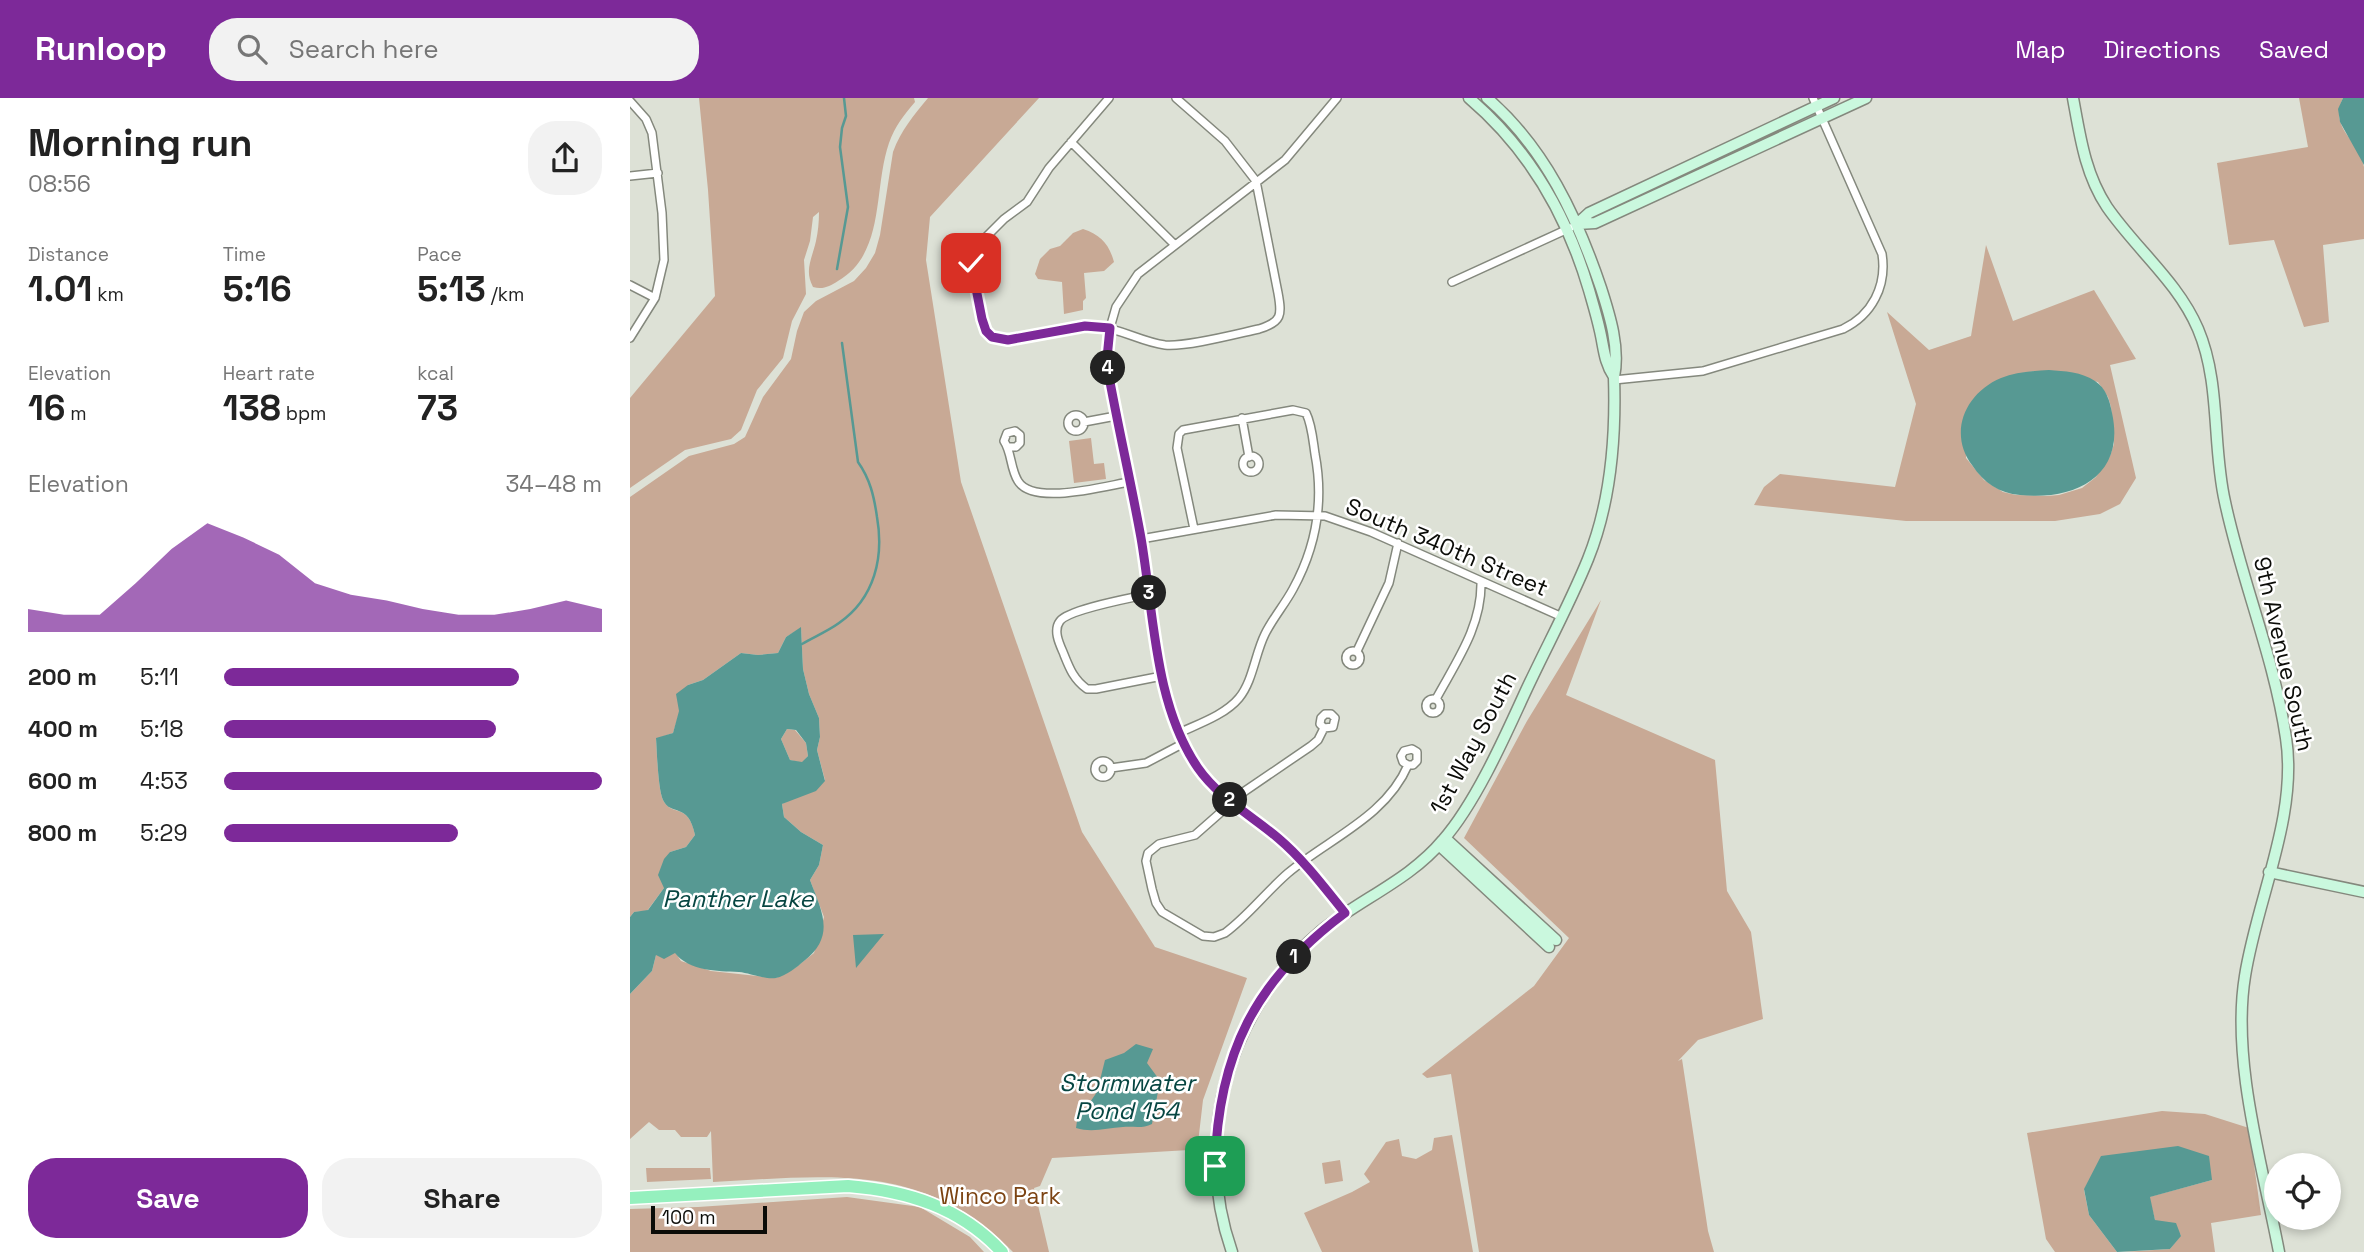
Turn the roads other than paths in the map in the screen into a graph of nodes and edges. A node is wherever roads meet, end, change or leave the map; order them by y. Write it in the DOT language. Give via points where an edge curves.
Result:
graph roads {
  1 [pos="1109,98"];
  2 [pos="1176,98"];
  3 [pos="1337,98"];
  4 [pos="1469,98"];
  5 [pos="1487,98"];
  6 [pos="1834,98"];
  7 [pos="1866,98"];
  8 [pos="2073,98"];
  9 [pos="633,101"];
  10 [pos="1814,102"];
  11 [pos="1822,118"];
  12 [pos="1071,142"];
  13 [pos="658,173"];
  14 [pos="630,176"];
  15 [pos="1256,181"];
  16 [pos="1572,227"];
  17 [pos="1175,245"];
  18 [pos="630,279"];
  19 [pos="1452,282"];
  20 [pos="630,285"];
  21 [pos="654,298"];
  22 [pos="1110,328"];
  23 [pos="630,338"];
  24 [pos="1614,378"];
  25 [pos="1116,416"];
  26 [pos="1242,418"];
  27 [pos="1084,422"];
  28 [pos="1010,447"];
  29 [pos="1249,457"];
  30 [pos="1129,482"];
  31 [pos="1317,515"];
  32 [pos="1194,529"];
  33 [pos="1141,539"];
  34 [pos="1398,543"];
  35 [pos="1481,582"];
  36 [pos="1149,594"];
  37 [pos="1560,616"];
  38 [pos="1357,651"];
  39 [pos="1162,676"];
  40 [pos="1436,699"];
  41 [pos="1324,728"];
  42 [pos="1179,733"];
  43 [pos="1184,743"];
  44 [pos="1408,765"];
  45 [pos="1111,768"];
  46 [pos="1231,801"];
  47 [pos="1442,842"];
  48 [pos="1303,862"];
  49 [pos="2269,872"];
  50 [pos="2364,892"];
  51 [pos="1345,913"];
  52 [pos="1553,944"];
  53 [pos="630,1198"];
  54 [pos="1002,1252"];
  55 [pos="1232,1252"];
  56 [pos="2279,1252"];
  1 -- 12 [label="street"];
  2 -- 15 [label="street" via="1225,141"];
  3 -- 15 [label="street" via="1292,154"];
  4 -- 16 [label="main road, 1st Way South" via="1506,132"];
  5 -- 16 [label="main road, 1st Way South" via="1517,127 1557,182"];
  6 -- 10 [label="main road"];
  7 -- 11 [label="main road"];
  8 -- 49 [label="main road, 9th Avenue South" via="2083,154 2098,191 2184,303 2206,353 2224,501 2286,737 2285,802"];
  9 -- 13 [label="street" via="652,133"];
  10 -- 11 [label="street"];
  10 -- 16 [label="main road" via="1589,213"];
  11 -- 16 [label="main road" via="1595,223"];
  11 -- 24 [label="street" via="1882,254 1880,290 1865,314 1843,329 1703,371"];
  12 -- 17 [label="street"];
  12 -- 22 [label="street" via="1027,202 990,232 973,253 971,268 982,319 988,334 997,339 1090,326"];
  13 -- 14 [label="street"];
  13 -- 21 [label="street" via="664,260"];
  15 -- 17 [label="street"];
  15 -- 22 [label="street" via="1279,318 1264,327 1176,345"];
  16 -- 19 [label="street"];
  16 -- 24 [label="main road, 1st Way South" via="1607,366"];
  17 -- 22 [label="street" via="1129,286"];
  18 -- 20 [label="street"];
  20 -- 21 [label="street"];
  21 -- 23 [label="street"];
  22 -- 25 [label="street" via="1107,358"];
  24 -- 37 [label="main road, 1st Way South" via="1612,451 1604,504 1588,559"];
  25 -- 27 [label="street"];
  25 -- 30 [label="street"];
  26 -- 29 [label="street"];
  26 -- 31 [label="street" via="1293,410 1306,413 1320,479"];
  26 -- 32 [label="street" via="1198,425 1179,434 1177,447"];
  28 -- 30 [label="street" via="1015,475 1027,491 1051,494"];
  30 -- 33 [label="street"];
  31 -- 32 [label="street, South 340th Street" via="1276,515"];
  31 -- 34 [label="street, South 340th Street"];
  31 -- 42 [label="street, South 340th Street" via="1303,567 1265,635 1242,694 1229,708"];
  32 -- 33 [label="street, South 340th Street"];
  33 -- 36 [label="street"];
  34 -- 35 [label="street, South 340th Street"];
  34 -- 38 [label="street" via="1389,583"];
  35 -- 37 [label="street, South 340th Street"];
  35 -- 40 [label="street" via="1471,635"];
  36 -- 39 [label="street"];
  36 -- 39 [label="street" via="1077,611 1059,621 1056,629 1073,675 1087,689"];
  37 -- 47 [label="main road, 1st Way South" via="1507,731"];
  39 -- 42 [label="street"];
  41 -- 46 [label="street" via="1311,746"];
  42 -- 43 [label="street"];
  43 -- 45 [label="street" via="1151,761"];
  43 -- 46 [label="street" via="1202,774"];
  44 -- 48 [label="street" via="1371,813"];
  46 -- 48 [label="street"];
  46 -- 48 [label="street" via="1195,835 1159,844 1148,853 1146,861 1162,912 1203,936 1220,936"];
  47 -- 51 [label="main road, 1st Way South" via="1407,874"];
  47 -- 52 [label="main road"];
  48 -- 51 [label="street"];
  49 -- 50 [label="main road"];
  49 -- 56 [label="main road, 9th Avenue South" via="2245,976 2241,1030"];
  51 -- 55 [label="main road, 1st Way South" via="1287,964 1259,1000 1229,1067 1217,1125 1215,1166 1221,1215"];
  53 -- 54 [label="main road" via="848,1186 884,1189 947,1211"];
}
